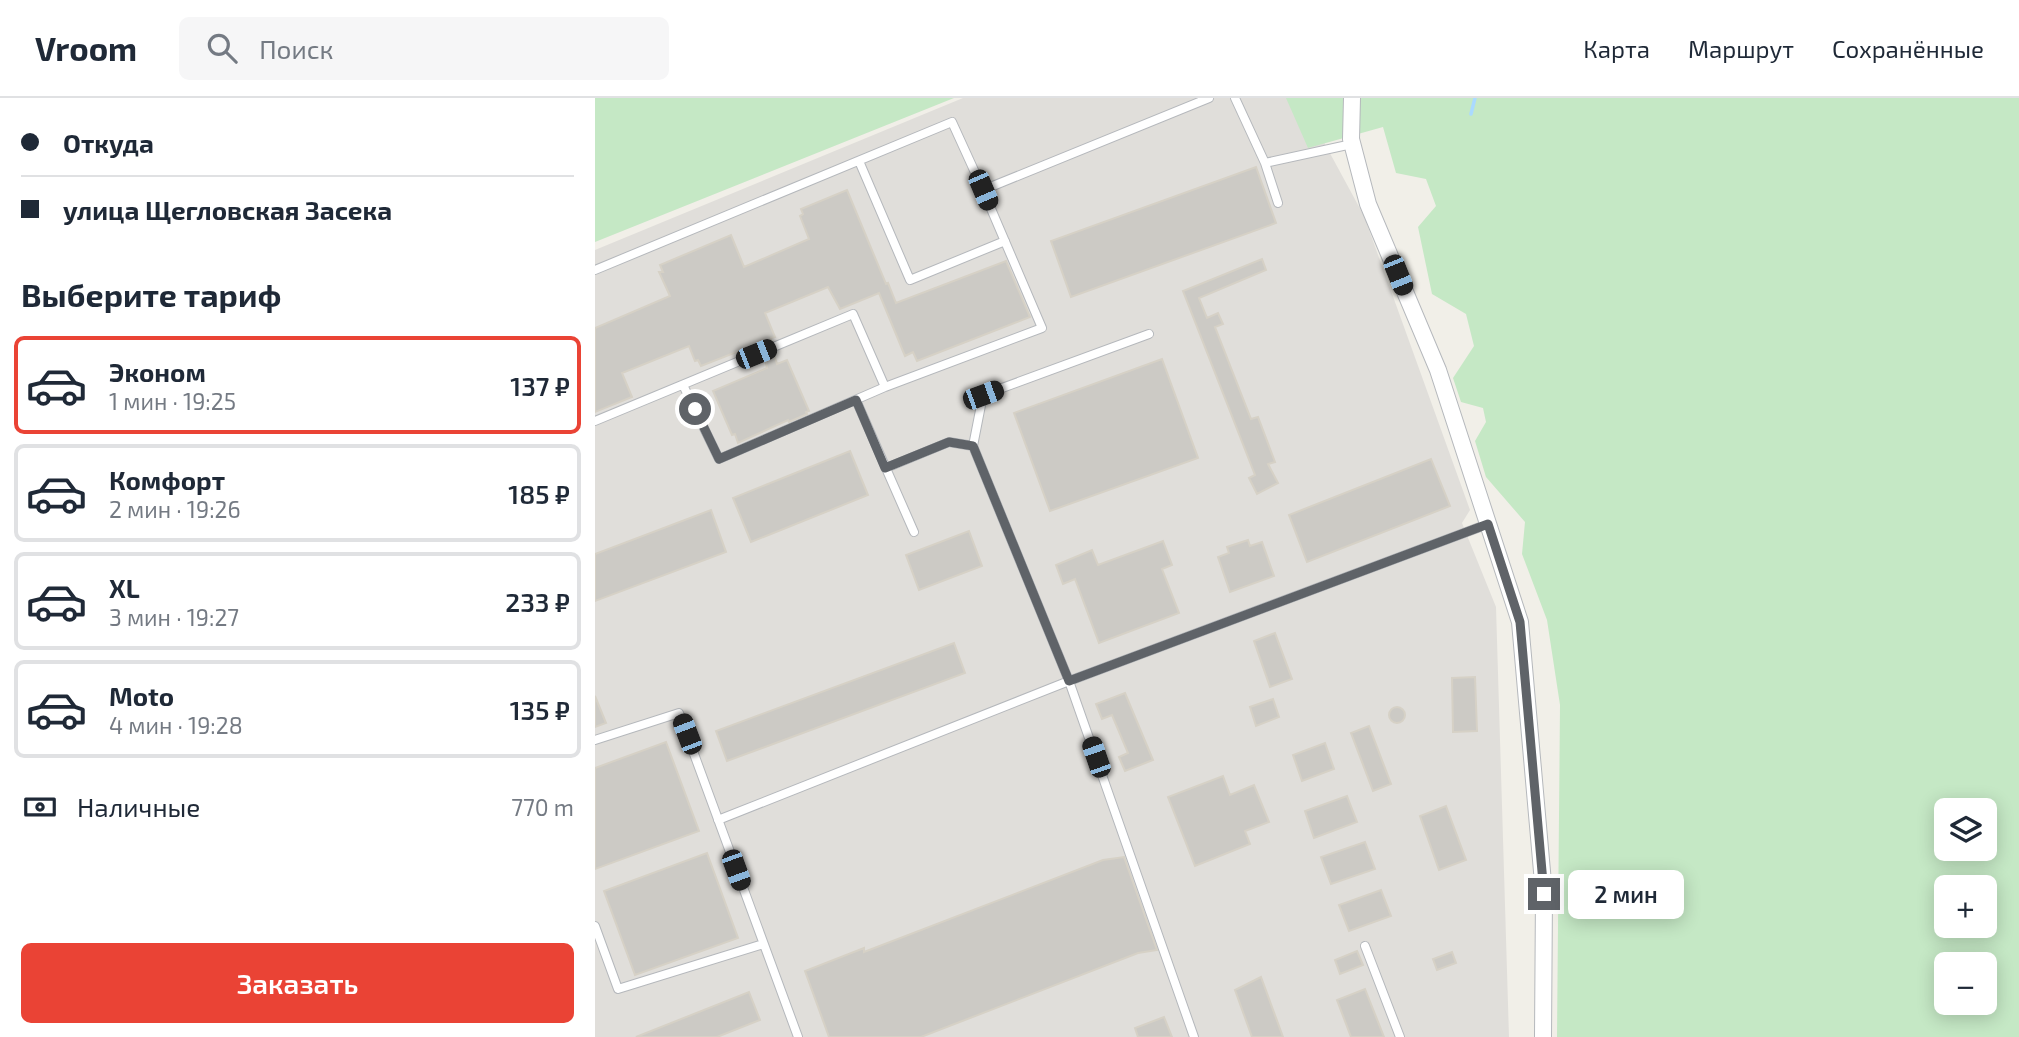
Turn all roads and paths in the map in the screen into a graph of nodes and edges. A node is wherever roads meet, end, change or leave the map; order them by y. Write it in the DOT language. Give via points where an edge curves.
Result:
graph roads {
  1 [pos="1209,98"];
  2 [pos="1235,98"];
  3 [pos="1352,98"];
  4 [pos="1352,144"];
  5 [pos="859,161"];
  6 [pos="1265,163"];
  7 [pos="983,190"];
  8 [pos="1278,202"];
  9 [pos="1005,242"];
  10 [pos="595,270"];
  11 [pos="1149,334"];
  12 [pos="683,385"];
  13 [pos="885,387"];
  14 [pos="856,400"];
  15 [pos="595,421"];
  16 [pos="973,446"];
  17 [pos="885,468"];
  18 [pos="1488,524"];
  19 [pos="914,532"];
  20 [pos="1069,681"];
  21 [pos="595,740"];
  22 [pos="718,821"];
  23 [pos="595,926"];
  24 [pos="763,944"];
  25 [pos="1365,946"];
  26 [pos="798,1037"];
  27 [pos="1194,1037"];
  28 [pos="1400,1037"];
  29 [pos="1542,1037"];
  1 -- 7 [label="lane"];
  2 -- 6 [label="lane"];
  3 -- 4 [label="street"];
  4 -- 6 [label="lane"];
  4 -- 18 [label="street" via="1369,204 1438,370"];
  5 -- 7 [label="lane" via="952,122"];
  5 -- 9 [label="lane" via="910,280"];
  5 -- 10 [label="lane"];
  6 -- 8 [label="lane"];
  7 -- 9 [label="lane"];
  9 -- 13 [label="lane" via="1042,328"];
  11 -- 16 [label="lane" via="983,395"];
  12 -- 13 [label="lane" via="853,314"];
  12 -- 14 [label="lane" via="719,459"];
  12 -- 15 [label="lane"];
  13 -- 14 [label="lane"];
  14 -- 17 [label="lane"];
  16 -- 17 [label="lane" via="949,442"];
  16 -- 20 [label="lane"];
  17 -- 19 [label="lane"];
  18 -- 20 [label="lane"];
  18 -- 29 [label="street" via="1520,622 1544,894"];
  20 -- 22 [label="lane"];
  20 -- 27 [label="lane"];
  21 -- 22 [label="lane" via="678,713"];
  22 -- 24 [label="lane"];
  23 -- 24 [label="lane" via="618,989"];
  24 -- 26 [label="lane"];
  25 -- 28 [label="lane"];
}
